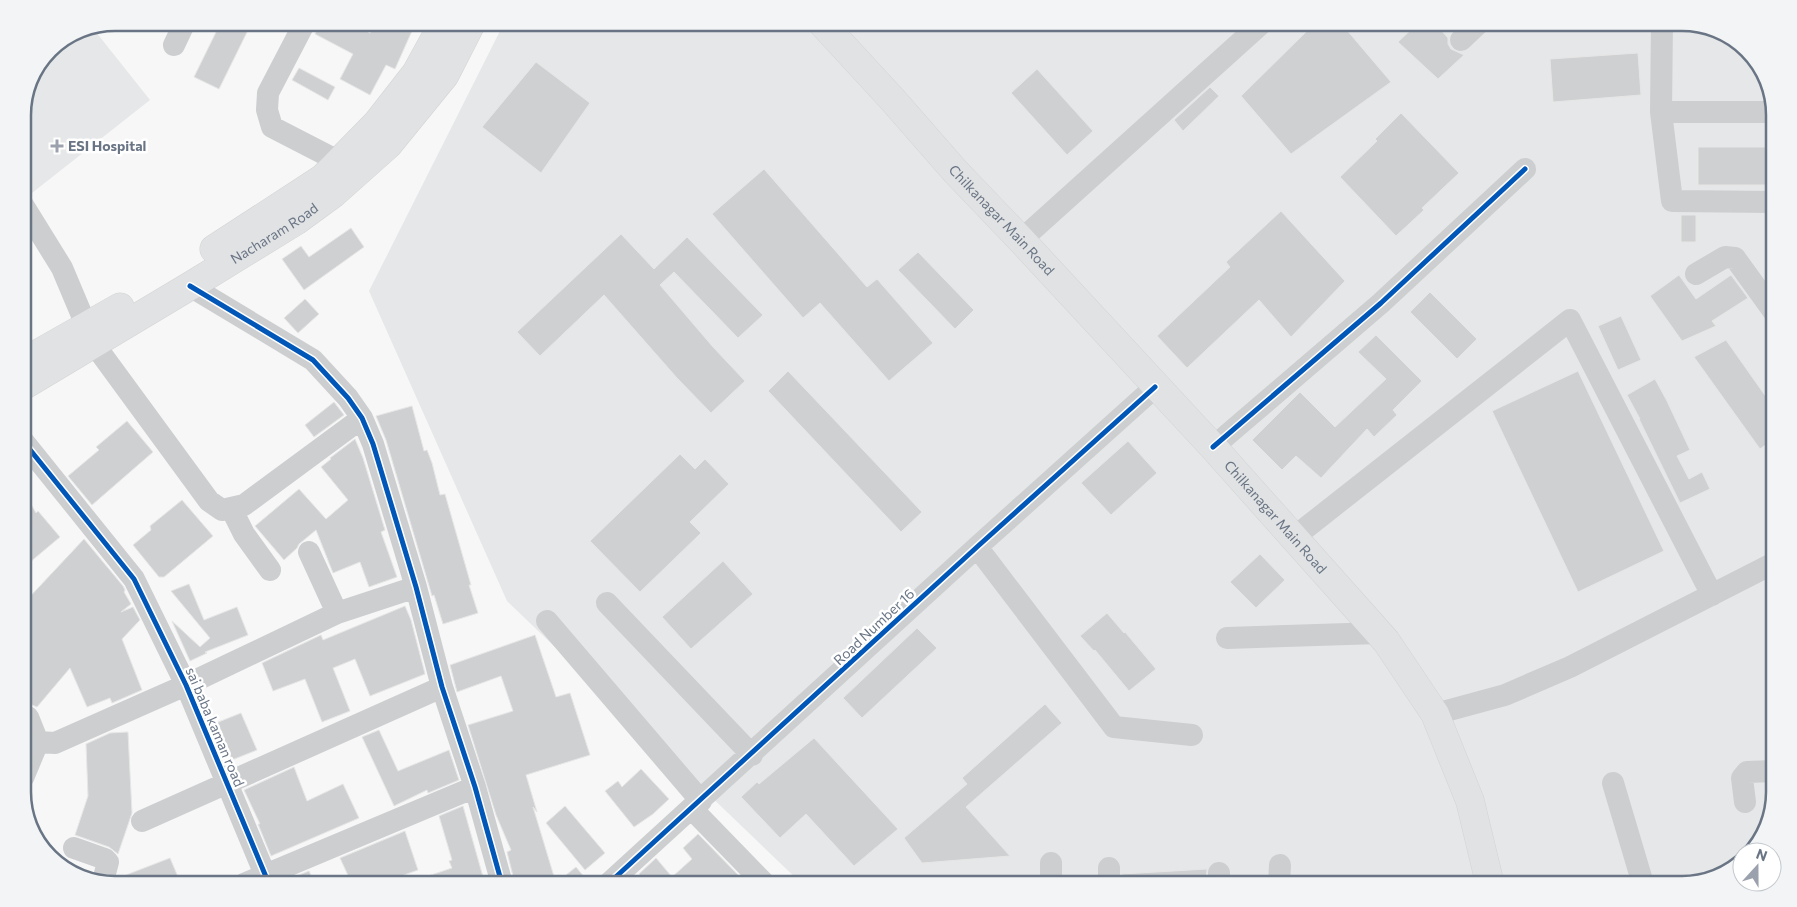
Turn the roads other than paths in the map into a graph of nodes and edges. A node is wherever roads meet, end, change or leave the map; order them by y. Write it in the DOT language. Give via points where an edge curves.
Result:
graph roads {
  1 [pos="181,31"];
  2 [pos="300,31"];
  3 [pos="439,31"];
  4 [pos="467,31"];
  5 [pos="829,31"];
  6 [pos="1253,31"];
  7 [pos="1470,31"];
  8 [pos="1662,31"];
  9 [pos="1461,40"];
  10 [pos="174,45"];
  11 [pos="1661,112"];
  12 [pos="1766,112"];
  13 [pos="338,161"];
  14 [pos="1525,169"];
  15 [pos="1766,202"];
  16 [pos="31,218"];
  17 [pos="1021,240"];
  18 [pos="1696,274"];
  19 [pos="190,286"];
  20 [pos="1766,301"];
  21 [pos="90,335"];
  22 [pos="31,359"];
  23 [pos="31,380"];
  24 [pos="1156,387"];
  25 [pos="362,418"];
  26 [pos="1212,448"];
  27 [pos="31,451"];
  28 [pos="231,508"];
  29 [pos="1292,538"];
  30 [pos="978,547"];
  31 [pos="309,552"];
  32 [pos="1766,567"];
  33 [pos="270,570"];
  34 [pos="416,588"];
  35 [pos="1712,595"];
  36 [pos="607,604"];
  37 [pos="337,613"];
  38 [pos="547,621"];
  39 [pos="1379,633"];
  40 [pos="1227,638"];
  41 [pos="186,685"];
  42 [pos="442,687"];
  43 [pos="1435,714"];
  44 [pos="31,724"];
  45 [pos="1192,734"];
  46 [pos="38,742"];
  47 [pos="752,755"];
  48 [pos="31,757"];
  49 [pos="1766,771"];
  50 [pos="226,783"];
  51 [pos="1613,783"];
  52 [pos="475,787"];
  53 [pos="1745,802"];
  54 [pos="697,805"];
  55 [pos="142,821"];
  56 [pos="74,848"];
  57 [pos="105,875"];
  58 [pos="265,876"];
  59 [pos="276,876"];
  60 [pos="500,876"];
  61 [pos="617,876"];
  62 [pos="758,876"];
  63 [pos="1488,876"];
  64 [pos="1641,876"];
  1 -- 10 [label="street"];
  2 -- 13 [label="street" via="268,93 267,110 272,127"];
  3 -- 13 [label="main road, Nacharam Road" via="405,88 377,124"];
  4 -- 19 [label="main road, Nacharam Road" via="445,75 388,145 333,194 296,221"];
  5 -- 17 [label="main road, Chilkanagar Main Road" via="955,172"];
  6 -- 17 [label="street"];
  7 -- 9 [label="street"];
  8 -- 11 [label="street"];
  11 -- 12 [label="street"];
  11 -- 15 [label="street" via="1672,201"];
  13 -- 21 [label="main road, Nacharam Road" via="322,178"];
  14 -- 26 [label="street" via="1381,303"];
  16 -- 21 [label="street" via="62,268"];
  17 -- 24 [label="main road, Chilkanagar Main Road"];
  18 -- 20 [label="street" via="1730,256 1735,258"];
  19 -- 21 [label="main road, Nacharam Road"];
  19 -- 25 [label="street" via="313,360"];
  21 -- 22 [label="main road, Nacharam Road"];
  21 -- 23 [label="main road, Nacharam Road"];
  21 -- 28 [label="street" via="209,501 222,510"];
  24 -- 26 [label="main road, Chilkanagar Main Road"];
  24 -- 30 [label="street, Road Number 16"];
  25 -- 28 [label="street" via="244,506"];
  25 -- 34 [label="street" via="373,444"];
  26 -- 29 [label="main road, Chilkanagar Main Road"];
  27 -- 41 [label="street, sai baba kaman road" via="134,579"];
  28 -- 33 [label="street" via="244,534"];
  29 -- 35 [label="street" via="1570,320"];
  29 -- 39 [label="main road, Chilkanagar Main Road"];
  30 -- 45 [label="street" via="1114,726"];
  30 -- 47 [label="street, Road Number 16"];
  31 -- 37 [label="street"];
  32 -- 35 [label="street"];
  34 -- 37 [label="street"];
  34 -- 42 [label="street"];
  35 -- 43 [label="street" via="1570,667 1505,695"];
  36 -- 47 [label="street"];
  37 -- 41 [label="street"];
  38 -- 54 [label="street"];
  39 -- 40 [label="street"];
  39 -- 43 [label="main road, Chilkanagar Main Road"];
  41 -- 46 [label="street" via="55,743"];
  41 -- 50 [label="street, sai baba kaman road"];
  42 -- 50 [label="street"];
  42 -- 52 [label="street"];
  43 -- 63 [label="main road, Chilkanagar Main Road" via="1470,801"];
  44 -- 46 [label="street"];
  46 -- 48 [label="street"];
  47 -- 54 [label="street, Road Number 16"];
  49 -- 53 [label="street" via="1747,772 1742,778"];
  50 -- 55 [label="street"];
  50 -- 58 [label="street, sai baba kaman road"];
  51 -- 64 [label="street"];
  52 -- 59 [label="street"];
  52 -- 60 [label="street"];
  54 -- 61 [label="street, Road Number 16"];
  54 -- 62 [label="street"];
  56 -- 57 [label="street" via="105,859 108,862"];
}
